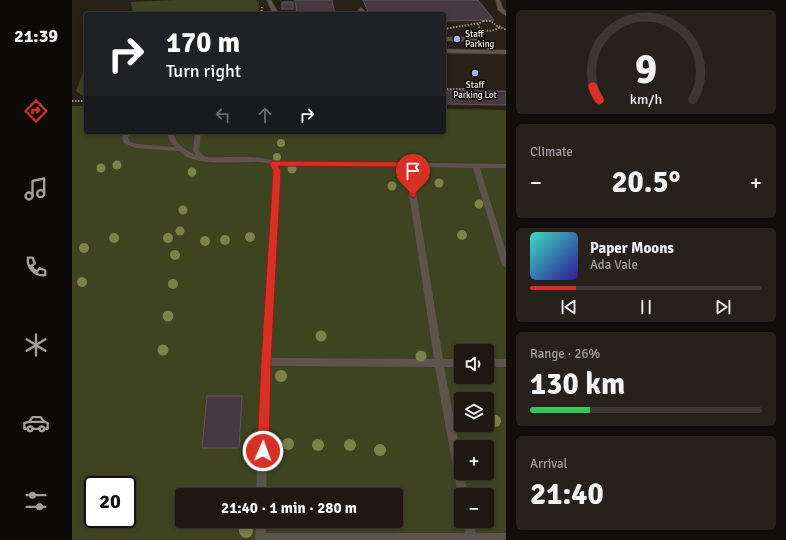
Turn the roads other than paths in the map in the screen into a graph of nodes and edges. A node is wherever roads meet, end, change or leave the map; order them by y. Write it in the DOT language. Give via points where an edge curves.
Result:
graph roads {
  1 [pos="269,0"];
  2 [pos="498,0"];
  3 [pos="275,12"];
  4 [pos="506,14"];
  5 [pos="446,39"];
  6 [pos="446,51"];
  7 [pos="490,52"];
  8 [pos="506,52"];
  9 [pos="126,134"];
  10 [pos="170,134"];
  11 [pos="198,134"];
  12 [pos="180,149"];
  13 [pos="203,158"];
  14 [pos="273,163"];
  15 [pos="408,165"];
  16 [pos="476,165"];
  17 [pos="506,166"];
  18 [pos="506,265"];
  19 [pos="266,362"];
  20 [pos="439,363"];
  21 [pos="454,363"];
  22 [pos="494,363"];
  23 [pos="506,363"];
  24 [pos="262,488"];
  25 [pos="462,488"];
  26 [pos="261,528"];
  27 [pos="469,528"];
  28 [pos="260,539"];
  29 [pos="471,539"];
  30 [pos="506,539"];
  1 -- 3 [label="lane"];
  2 -- 4 [label="lane" via="501,10"];
  5 -- 7 [label="lane" via="473,39 488,45"];
  6 -- 7 [label="lane"];
  7 -- 8 [label="lane"];
  9 -- 12 [label="lane" via="127,143 135,146"];
  10 -- 12 [label="lane"];
  11 -- 13 [label="lane" via="196,151"];
  12 -- 13 [label="lane"];
  13 -- 14 [label="lane" via="263,160"];
  14 -- 15 [label="lane"];
  14 -- 19 [label="lane" via="277,171"];
  15 -- 16 [label="lane"];
  15 -- 20 [label="lane"];
  16 -- 17 [label="lane"];
  16 -- 18 [label="lane"];
  19 -- 20 [label="lane"];
  19 -- 24 [label="lane"];
  20 -- 21 [label="lane"];
  20 -- 25 [label="lane"];
  22 -- 23 [label="lane"];
  26 -- 28 [label="lane"];
  27 -- 29 [label="lane"];
  28 -- 29 [label="lane"];
  29 -- 30 [label="lane"];
}
